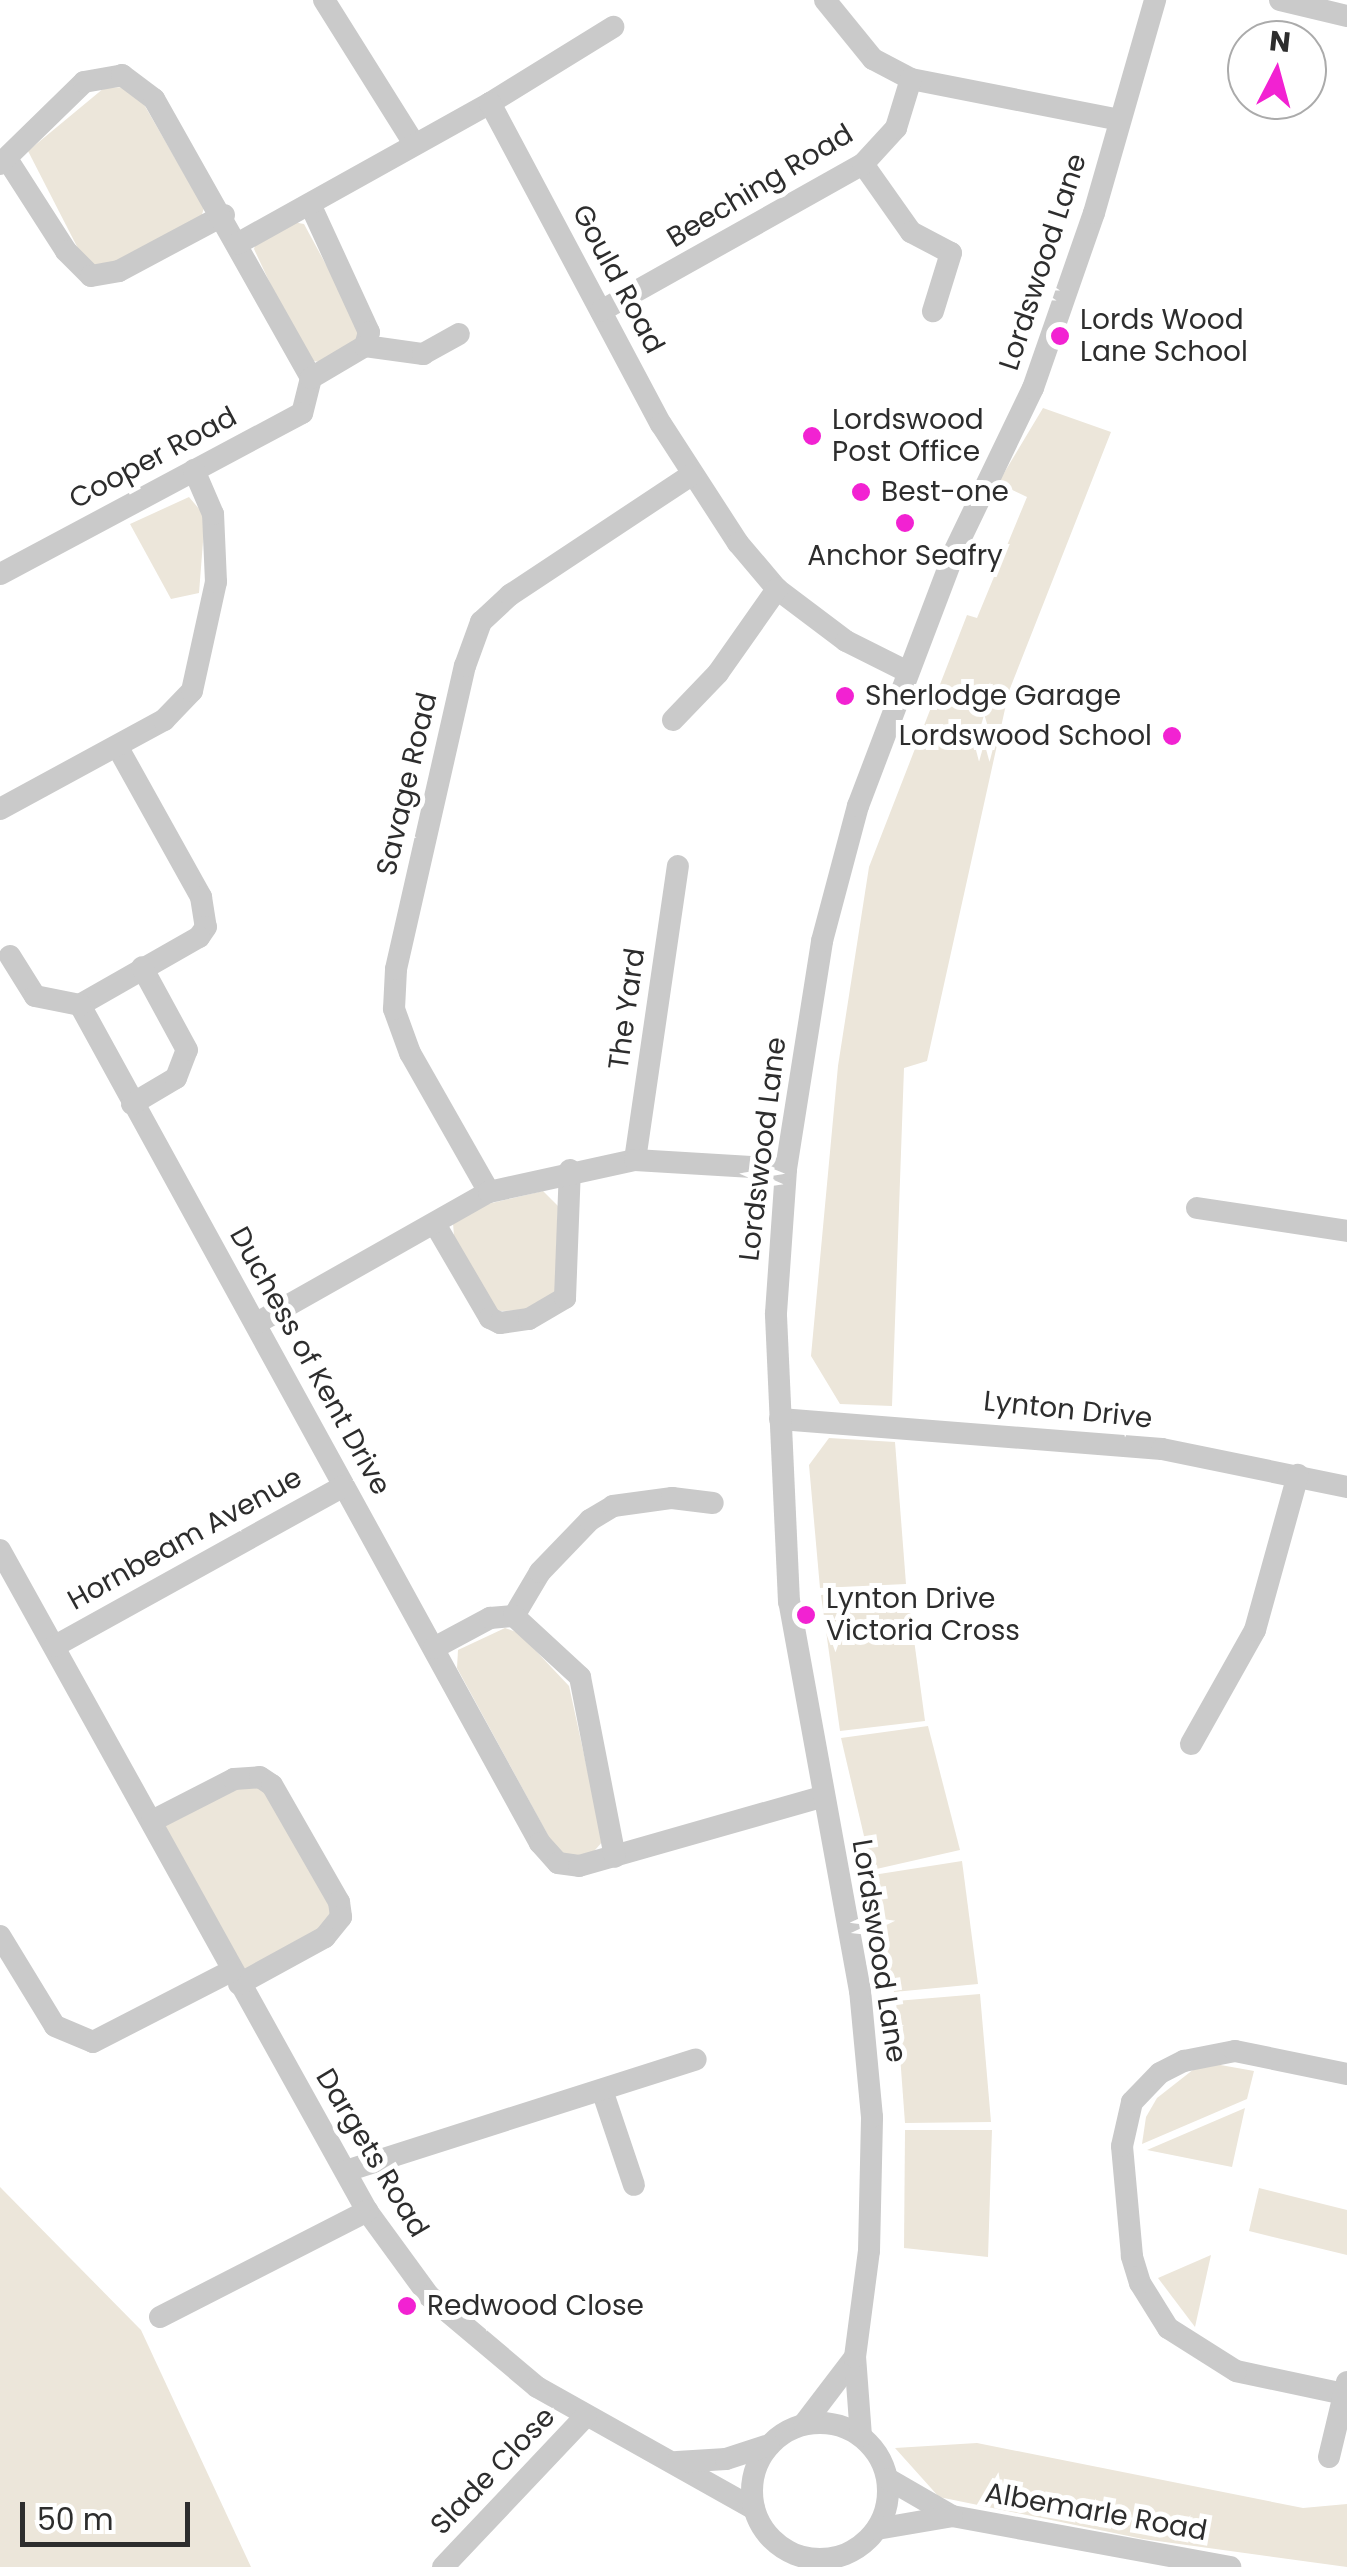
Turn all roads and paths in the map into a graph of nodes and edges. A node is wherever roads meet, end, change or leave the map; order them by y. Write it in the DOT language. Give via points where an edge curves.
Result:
graph roads {
  1 [pos="324,0"];
  2 [pos="825,0"];
  3 [pos="1155,0"];
  4 [pos="1280,0"];
  5 [pos="1347,16"];
  6 [pos="613,27"];
  7 [pos="911,79"];
  8 [pos="490,104"];
  9 [pos="1120,120"];
  10 [pos="413,142"];
  11 [pos="4,162"];
  12 [pos="863,164"];
  13 [pos="310,204"];
  14 [pos="224,215"];
  15 [pos="237,244"];
  16 [pos="933,310"];
  17 [pos="601,311"];
  18 [pos="460,334"];
  19 [pos="364,346"];
  20 [pos="311,378"];
  21 [pos="194,470"];
  22 [pos="690,475"];
  23 [pos="0,574"];
  24 [pos="777,589"];
  25 [pos="906,671"];
  26 [pos="673,720"];
  27 [pos="117,746"];
  28 [pos="0,809"];
  29 [pos="678,866"];
  30 [pos="10,956"];
  31 [pos="142,968"];
  32 [pos="80,1005"];
  33 [pos="132,1104"];
  34 [pos="635,1160"];
  35 [pos="786,1169"];
  36 [pos="570,1170"];
  37 [pos="489,1192"];
  38 [pos="1197,1208"];
  39 [pos="435,1224"];
  40 [pos="1347,1231"];
  41 [pos="257,1323"];
  42 [pos="780,1419"];
  43 [pos="1298,1474"];
  44 [pos="344,1486"];
  45 [pos="1347,1486"];
  46 [pos="712,1503"];
  47 [pos="0,1550"];
  48 [pos="10,1588"];
  49 [pos="514,1616"];
  50 [pos="55,1646"];
  51 [pos="434,1648"];
  52 [pos="1192,1744"];
  53 [pos="820,1797"];
  54 [pos="152,1821"];
  55 [pos="615,1856"];
  56 [pos="0,1936"];
  57 [pos="235,1978"];
  58 [pos="696,2059"];
  59 [pos="1347,2074"];
  60 [pos="602,2090"];
  61 [pos="346,2172"];
  62 [pos="634,2185"];
  63 [pos="367,2211"];
  64 [pos="160,2317"];
  65 [pos="854,2357"];
  66 [pos="1346,2388"];
  67 [pos="586,2416"];
  68 [pos="804,2424"];
  69 [pos="861,2436"];
  70 [pos="770,2445"];
  71 [pos="1330,2457"];
  72 [pos="677,2462"];
  73 [pos="888,2479"];
  74 [pos="754,2509"];
  75 [pos="952,2516"];
  76 [pos="877,2529"];
  77 [pos="778,2555"];
  78 [pos="827,2563"];
  79 [pos="442,2567"];
  80 [pos="1230,2567"];
  1 -- 10 [label="street"];
  2 -- 7 [label="street" via="873,60"];
  3 -- 9 [label="street, Lordswood Lane"];
  4 -- 5 [label="street"];
  6 -- 8 [label="street"];
  7 -- 9 [label="street"];
  7 -- 12 [label="street, Beeching Road" via="896,128"];
  8 -- 10 [label="street"];
  8 -- 17 [label="street, Gould Road"];
  9 -- 25 [label="street, Lordswood Lane" via="1033,388"];
  10 -- 13 [label="street"];
  11 -- 14 [label="street" via="91,276 118,271"];
  11 -- 14 [label="street" via="84,82 122,76 154,99"];
  12 -- 16 [label="street" via="910,232 956,242"];
  12 -- 17 [label="street, Beeching Road"];
  13 -- 15 [label="street"];
  13 -- 19 [label="street" via="367,322"];
  14 -- 15 [label="street"];
  15 -- 20 [label="street"];
  17 -- 22 [label="street, Gould Road"];
  18 -- 19 [label="street" via="423,354"];
  19 -- 20 [label="street"];
  20 -- 21 [label="street, Cooper Road" via="302,414"];
  21 -- 23 [label="street, Cooper Road"];
  21 -- 27 [label="street" via="214,514 216,582 192,691 164,720"];
  22 -- 24 [label="street, Gould Road"];
  22 -- 37 [label="street, Savage Road" via="510,595 481,622 465,666 396,969 394,1010 410,1053"];
  24 -- 25 [label="street, Gould Road" via="846,642"];
  24 -- 26 [label="street" via="718,673"];
  25 -- 35 [label="street, Lordswood Lane" via="858,806 822,941"];
  27 -- 28 [label="street"];
  27 -- 31 [label="street" via="207,915 200,937"];
  29 -- 34 [label="street, The Yard"];
  30 -- 32 [label="street" via="35,996"];
  31 -- 32 [label="street"];
  31 -- 33 [label="street" via="187,1050 176,1078"];
  32 -- 33 [label="street, Duchess of Kent Drive"];
  33 -- 41 [label="street, Duchess of Kent Drive"];
  34 -- 35 [label="street"];
  34 -- 36 [label="street"];
  35 -- 42 [label="street, Lordswood Lane" via="776,1313"];
  36 -- 37 [label="street"];
  36 -- 39 [label="street" via="565,1298 529,1318 500,1324 490,1318"];
  37 -- 39 [label="street"];
  38 -- 40 [label="street"];
  39 -- 41 [label="street"];
  41 -- 44 [label="street, Duchess of Kent Drive"];
  42 -- 43 [label="street, Lynton Drive" via="1019,1434 1196,1454"];
  42 -- 53 [label="street, Lordswood Lane" via="789,1602"];
  43 -- 45 [label="street, Lynton Drive"];
  43 -- 52 [label="street" via="1254,1630"];
  44 -- 50 [label="street, Hornbeam Avenue"];
  44 -- 51 [label="street, Duchess of Kent Drive"];
  46 -- 49 [label="street" via="672,1498 613,1506 590,1520 540,1572"];
  47 -- 48 [label="street, Dargets Road"];
  48 -- 50 [label="street, Dargets Road"];
  49 -- 51 [label="street" via="490,1618"];
  49 -- 55 [label="street" via="580,1676"];
  50 -- 54 [label="street, Dargets Road"];
  51 -- 55 [label="street, Duchess of Kent Drive" via="540,1844 558,1863 578,1866"];
  53 -- 55 [label="street, Duchess of Kent Drive"];
  53 -- 65 [label="street, Lordswood Lane" via="868,2056 869,2251"];
  54 -- 57 [label="street, Dargets Road"];
  54 -- 57 [label="street" via="234,1778 260,1777 272,1785 338,1902 336,1928 325,1937"];
  56 -- 57 [label="street" via="54,2026 93,2042"];
  57 -- 61 [label="street, Dargets Road"];
  58 -- 60 [label="street"];
  59 -- 66 [label="street" via="1236,2051 1198,2056 1142,2090 1127,2116 1122,2146 1132,2256 1168,2328 1236,2371"];
  60 -- 61 [label="street"];
  60 -- 62 [label="street"];
  61 -- 63 [label="street, Dargets Road"];
  63 -- 64 [label="street"];
  63 -- 67 [label="street, Dargets Road" via="461,2328"];
  65 -- 68 [label="street, Lordswood Lane"];
  65 -- 69 [label="street, Lordswood Lane"];
  66 -- 71 [label="street"];
  67 -- 72 [label="street, Dargets Road"];
  67 -- 79 [label="street, Slade Close"];
  68 -- 69 [label="street" via="834,2424"];
  68 -- 70 [label="street, Lordswood Lane"];
  69 -- 73 [label="street, Lordswood Lane" via="879,2455"];
  70 -- 72 [label="street" via="726,2459"];
  70 -- 74 [label="street" via="754,2475"];
  72 -- 74 [label="street, Dargets Road"];
  73 -- 75 [label="street, Albemarle Road"];
  73 -- 76 [label="street"];
  74 -- 77 [label="street"];
  75 -- 76 [label="street, Albemarle Road"];
  75 -- 80 [label="street, Albemarle Road"];
  76 -- 78 [label="street" via="864,2544"];
  77 -- 78 [label="street"];
}
